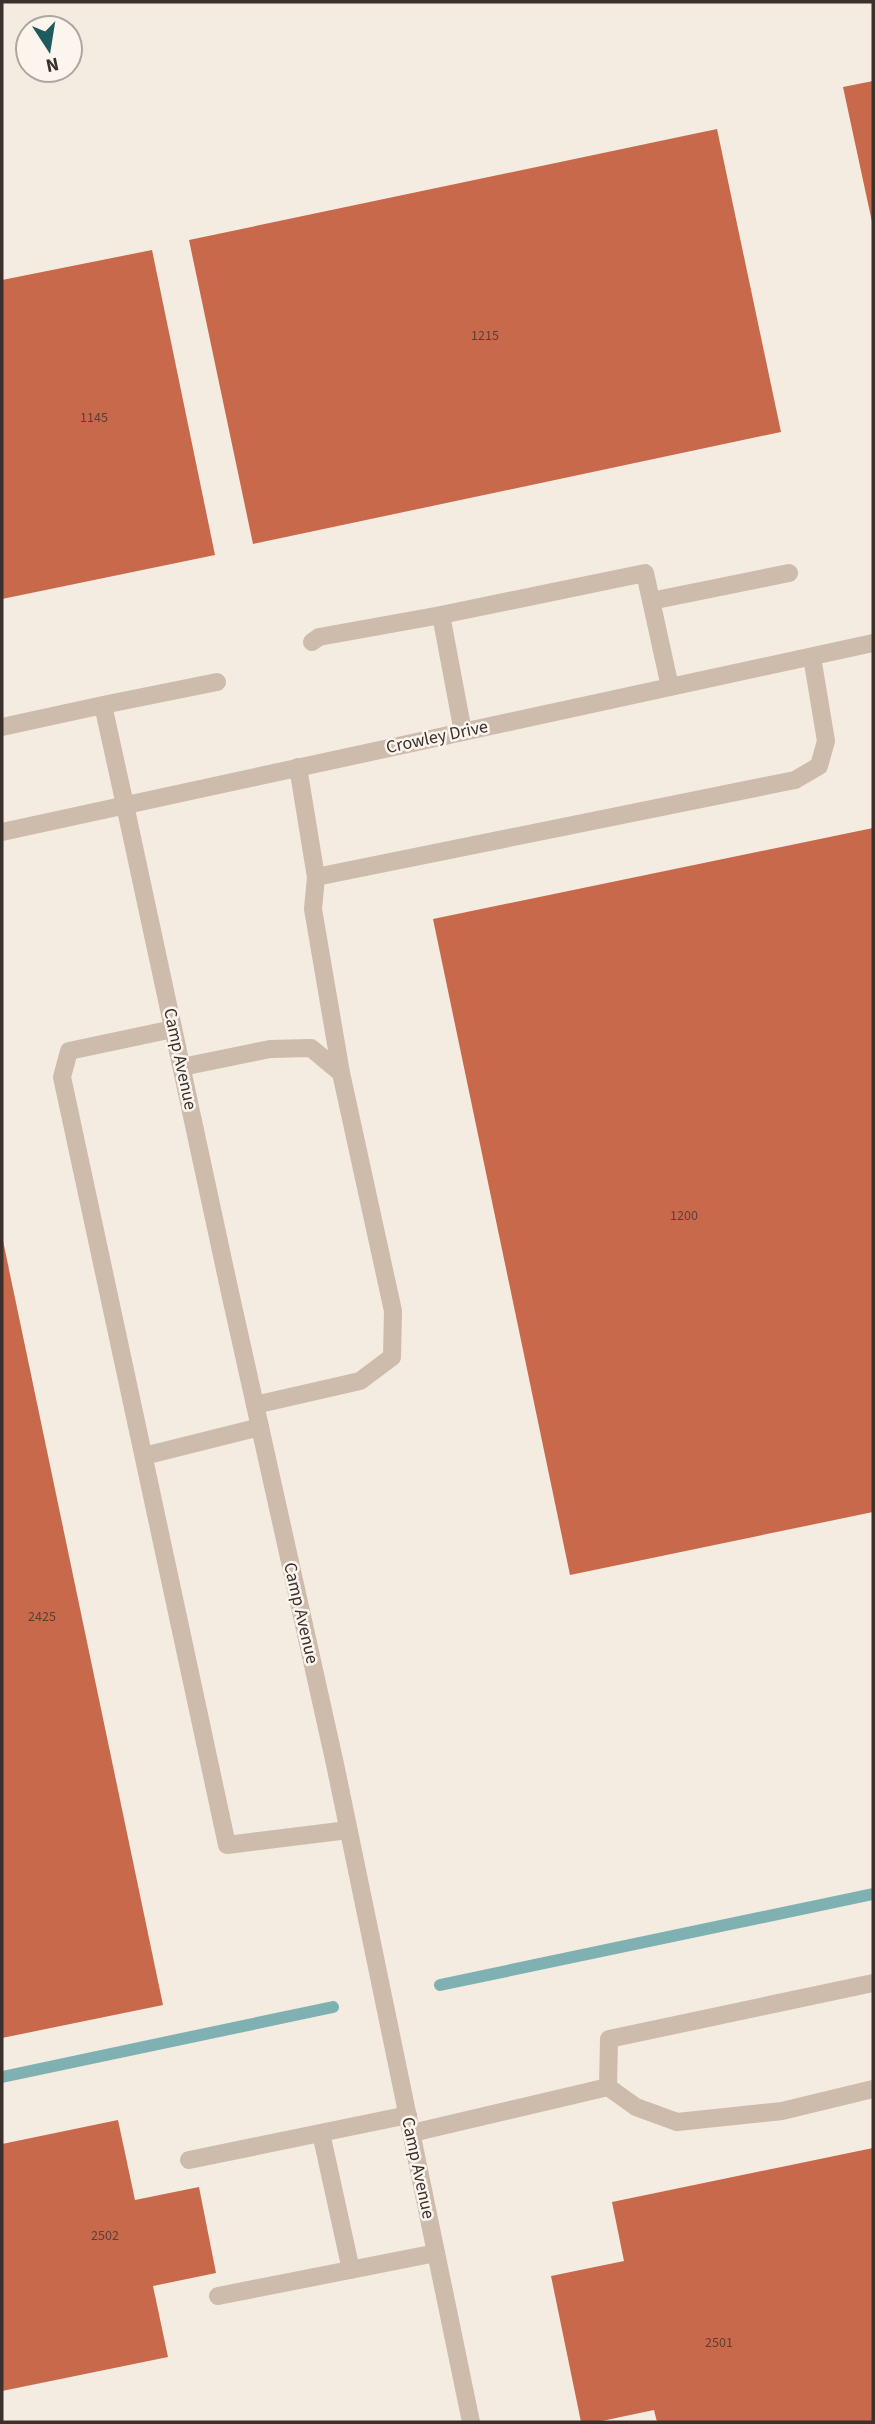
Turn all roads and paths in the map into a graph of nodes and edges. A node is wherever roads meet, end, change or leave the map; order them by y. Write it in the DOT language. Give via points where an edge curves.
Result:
graph roads {
  1 [pos="789,573"];
  2 [pos="651,601"];
  3 [pos="441,615"];
  4 [pos="312,642"];
  5 [pos="873,643"];
  6 [pos="812,657"];
  7 [pos="217,682"];
  8 [pos="670,687"];
  9 [pos="103,705"];
  10 [pos="2,727"];
  11 [pos="463,732"];
  12 [pos="298,768"];
  13 [pos="125,805"];
  14 [pos="2,832"];
  15 [pos="316,877"];
  16 [pos="173,1029"];
  17 [pos="182,1067"];
  18 [pos="341,1073"];
  19 [pos="255,1405"];
  20 [pos="260,1427"];
  21 [pos="144,1456"];
  22 [pos="348,1830"];
  23 [pos="873,1983"];
  24 [pos="608,2087"];
  25 [pos="873,2089"];
  26 [pos="410,2124"];
  27 [pos="321,2133"];
  28 [pos="189,2160"];
  29 [pos="436,2253"];
  30 [pos="351,2270"];
  31 [pos="218,2296"];
  32 [pos="471,2422"];
  1 -- 2 [label="street"];
  2 -- 3 [label="street" via="645,573"];
  2 -- 8 [label="street"];
  3 -- 4 [label="street"];
  3 -- 11 [label="street"];
  5 -- 6 [label="street, Crowley Drive"];
  6 -- 8 [label="street, Crowley Drive"];
  6 -- 15 [label="street" via="826,741 819,766 796,780"];
  7 -- 9 [label="street"];
  8 -- 11 [label="street, Crowley Drive"];
  9 -- 10 [label="street"];
  9 -- 13 [label="street, Camp Avenue"];
  11 -- 12 [label="street, Crowley Drive"];
  12 -- 13 [label="street, Crowley Drive"];
  12 -- 15 [label="street"];
  13 -- 14 [label="street, Crowley Drive"];
  13 -- 16 [label="street, Camp Avenue"];
  15 -- 18 [label="street" via="313,909"];
  16 -- 17 [label="street, Camp Avenue"];
  16 -- 21 [label="street" via="69,1051 62,1077"];
  17 -- 18 [label="street" via="270,1049 311,1048"];
  17 -- 19 [label="street, Camp Avenue"];
  18 -- 19 [label="street" via="393,1311 392,1357 360,1381"];
  19 -- 20 [label="street, Camp Avenue"];
  20 -- 21 [label="street"];
  20 -- 22 [label="street, Camp Avenue"];
  21 -- 22 [label="street" via="227,1845"];
  22 -- 26 [label="street, Camp Avenue"];
  23 -- 24 [label="street" via="609,2039"];
  24 -- 25 [label="street" via="636,2107 677,2122 782,2111"];
  24 -- 26 [label="street"];
  26 -- 27 [label="street"];
  26 -- 29 [label="street, Camp Avenue"];
  27 -- 28 [label="street"];
  27 -- 30 [label="street"];
  29 -- 30 [label="street"];
  29 -- 32 [label="street, Camp Avenue"];
  30 -- 31 [label="street"];
}
